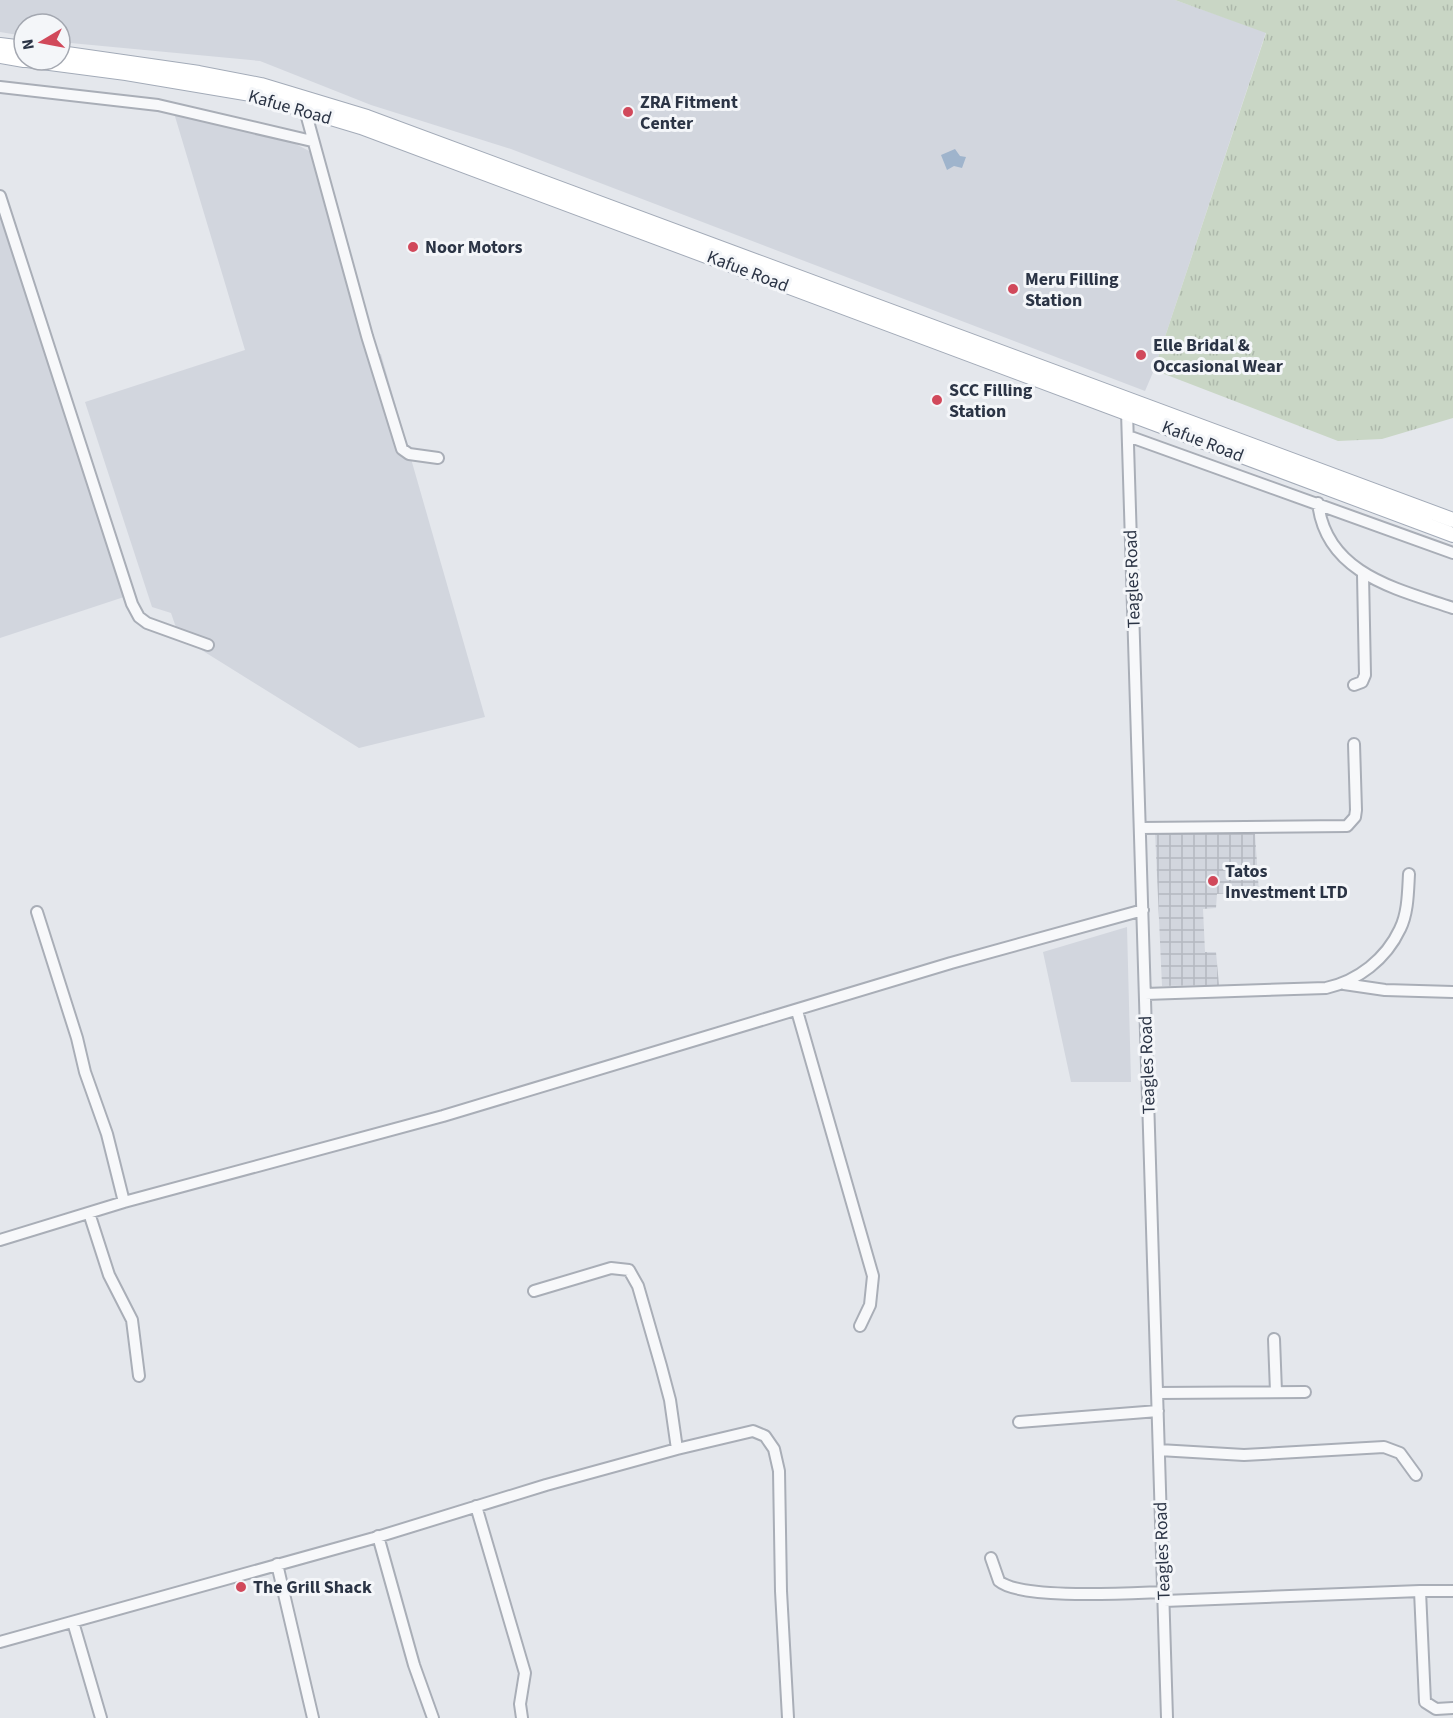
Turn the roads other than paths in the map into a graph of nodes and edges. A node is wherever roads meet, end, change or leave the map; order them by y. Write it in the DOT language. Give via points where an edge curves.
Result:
graph roads {
  1 [pos="72,55"];
  2 [pos="72,66"];
  3 [pos="0,87"];
  4 [pos="305,110"];
  5 [pos="312,141"];
  6 [pos="0,196"];
  7 [pos="1127,412"];
  8 [pos="1128,436"];
  9 [pos="438,458"];
  10 [pos="1318,503"];
  11 [pos="1453,520"];
  12 [pos="1453,535"];
  13 [pos="1453,553"];
  14 [pos="1363,575"];
  15 [pos="1453,608"];
  16 [pos="208,645"];
  17 [pos="1354,685"];
  18 [pos="1354,744"];
  19 [pos="1140,828"];
  20 [pos="1409,874"];
  21 [pos="1143,910"];
  22 [pos="37,912"];
  23 [pos="1344,984"];
  24 [pos="1453,992"];
  25 [pos="1145,994"];
  26 [pos="797,1011"];
  27 [pos="124,1202"];
  28 [pos="88,1213"];
  29 [pos="0,1239"];
  30 [pos="534,1291"];
  31 [pos="860,1326"];
  32 [pos="1274,1339"];
  33 [pos="139,1376"];
  34 [pos="1276,1392"];
  35 [pos="1305,1392"];
  36 [pos="1157,1393"];
  37 [pos="1158,1411"];
  38 [pos="1019,1422"];
  39 [pos="677,1449"];
  40 [pos="1159,1450"];
  41 [pos="1416,1474"];
  42 [pos="476,1506"];
  43 [pos="378,1536"];
  44 [pos="991,1558"];
  45 [pos="277,1564"];
  46 [pos="1453,1591"];
  47 [pos="1420,1592"];
  48 [pos="1164,1597"];
  49 [pos="73,1622"];
  50 [pos="0,1642"];
  51 [pos="1453,1708"];
  52 [pos="101,1718"];
  53 [pos="313,1718"];
  54 [pos="433,1718"];
  55 [pos="522,1718"];
  56 [pos="788,1718"];
  57 [pos="1167,1718"];
  1 -- 11 [label="main road, Kafue Road" via="261,85 367,117"];
  2 -- 4 [label="main road, Kafue Road" via="251,94"];
  3 -- 5 [label="street" via="158,105"];
  4 -- 5 [label="street"];
  4 -- 7 [label="main road, Kafue Road" via="426,150"];
  5 -- 9 [label="street" via="402,449 408,454"];
  6 -- 16 [label="street" via="132,604 147,623"];
  7 -- 8 [label="street, Teagles Road"];
  7 -- 12 [label="main road, Kafue Road"];
  8 -- 10 [label="street"];
  8 -- 19 [label="street, Teagles Road"];
  10 -- 13 [label="street"];
  10 -- 14 [label="street" via="1322,522 1334,544"];
  14 -- 15 [label="street"];
  14 -- 17 [label="street" via="1365,675 1362,682"];
  18 -- 19 [label="street" via="1356,810 1347,826"];
  19 -- 21 [label="street, Teagles Road"];
  20 -- 23 [label="street" via="1401,928 1366,970"];
  21 -- 25 [label="street, Teagles Road"];
  21 -- 26 [label="street"];
  22 -- 27 [label="street" via="107,1134"];
  23 -- 24 [label="street"];
  23 -- 25 [label="street" via="1326,988"];
  25 -- 36 [label="street, Teagles Road"];
  26 -- 27 [label="street" via="443,1116"];
  26 -- 31 [label="street" via="873,1276 870,1305"];
  27 -- 28 [label="street"];
  28 -- 29 [label="street"];
  28 -- 33 [label="street" via="109,1275 132,1320"];
  30 -- 39 [label="street" via="611,1268 629,1270 638,1286 661,1366"];
  32 -- 34 [label="street"];
  34 -- 35 [label="street"];
  34 -- 36 [label="street"];
  36 -- 37 [label="street, Teagles Road"];
  37 -- 38 [label="street"];
  37 -- 40 [label="street, Teagles Road"];
  39 -- 42 [label="street"];
  39 -- 56 [label="street" via="753,1431 765,1436 774,1449 779,1471"];
  40 -- 41 [label="street" via="1244,1455 1384,1447 1400,1453"];
  40 -- 48 [label="street, Teagles Road"];
  42 -- 43 [label="street"];
  42 -- 55 [label="street" via="525,1673"];
  43 -- 45 [label="street"];
  43 -- 54 [label="street"];
  44 -- 48 [label="street" via="999,1581 1011,1587"];
  45 -- 49 [label="street"];
  45 -- 53 [label="street"];
  46 -- 47 [label="street"];
  47 -- 48 [label="street"];
  47 -- 51 [label="street" via="1425,1702 1436,1709"];
  48 -- 57 [label="street, Teagles Road"];
  49 -- 50 [label="street"];
  49 -- 52 [label="street"];
}
